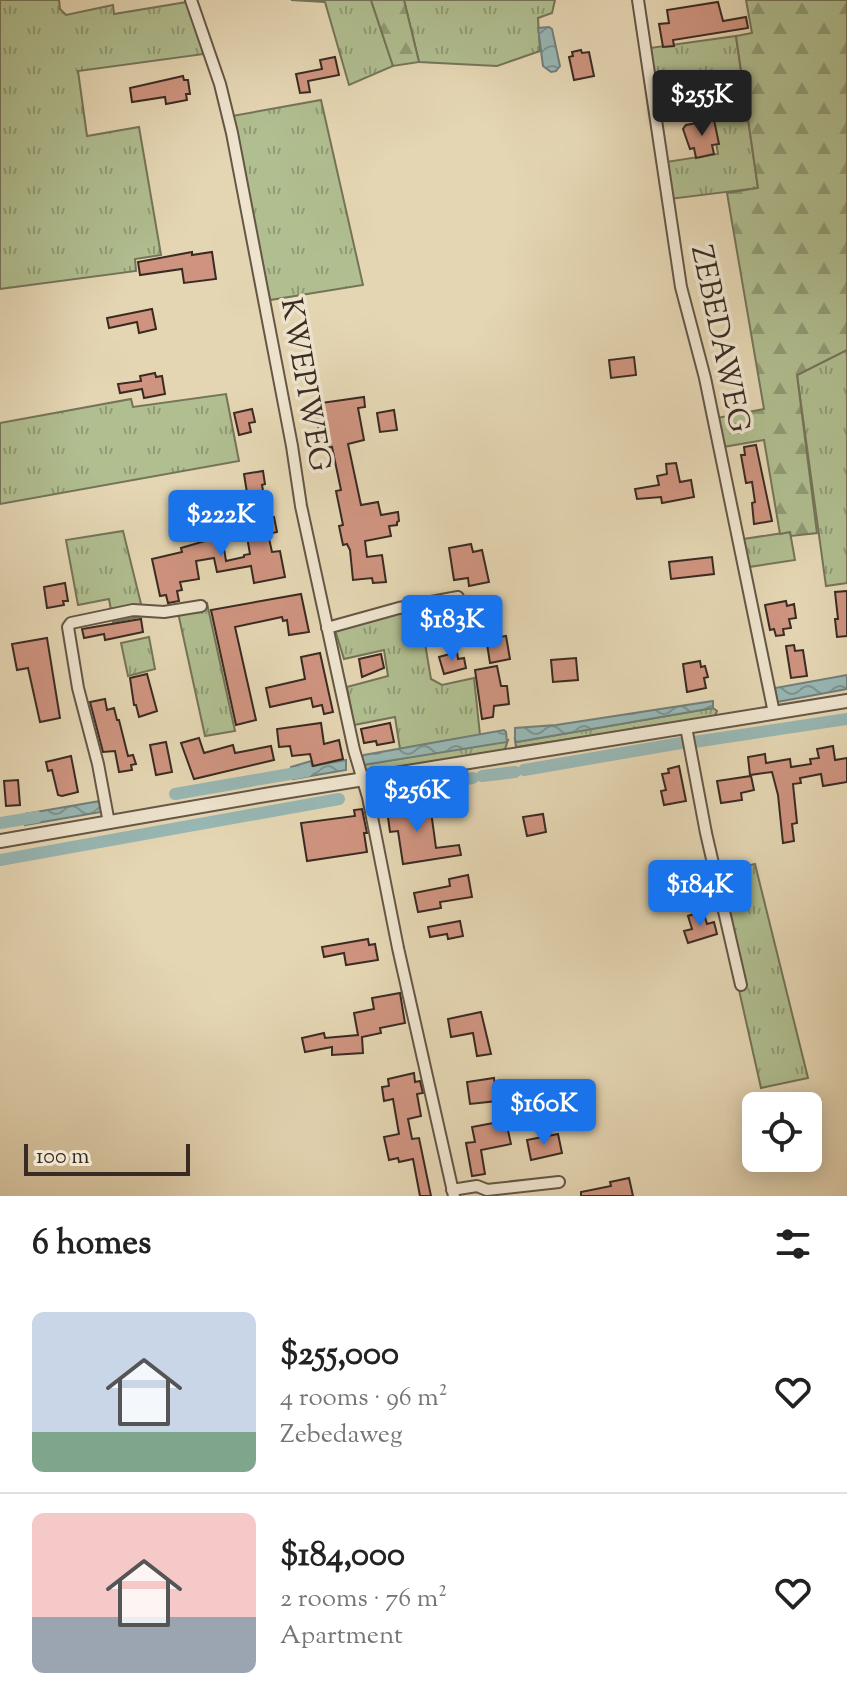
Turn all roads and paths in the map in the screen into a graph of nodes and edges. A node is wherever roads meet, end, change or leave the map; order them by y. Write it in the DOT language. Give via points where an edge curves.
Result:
graph roads {
  1 [pos="191,0"];
  2 [pos="638,0"];
  3 [pos="458,597"];
  4 [pos="201,606"];
  5 [pos="327,628"];
  6 [pos="847,701"];
  7 [pos="774,713"];
  8 [pos="686,727"];
  9 [pos="361,775"];
  10 [pos="109,823"];
  11 [pos="0,841"];
  12 [pos="741,985"];
  13 [pos="559,1182"];
  14 [pos="453,1193"];
  1 -- 5 [label="street, KWEPIWEG" via="232,133"];
  2 -- 7 [label="street, ZEBEDAWEG" via="678,271"];
  3 -- 5 [label="street"];
  4 -- 10 [label="street" via="133,610 68,627"];
  5 -- 9 [label="street, KWEPIWEG"];
  6 -- 7 [label="street"];
  7 -- 8 [label="street"];
  8 -- 9 [label="street"];
  8 -- 12 [label="street"];
  9 -- 10 [label="street"];
  9 -- 14 [label="street, KWEPIWEG"];
  10 -- 11 [label="street"];
  13 -- 14 [label="street" via="487,1190 477,1186"];
}
